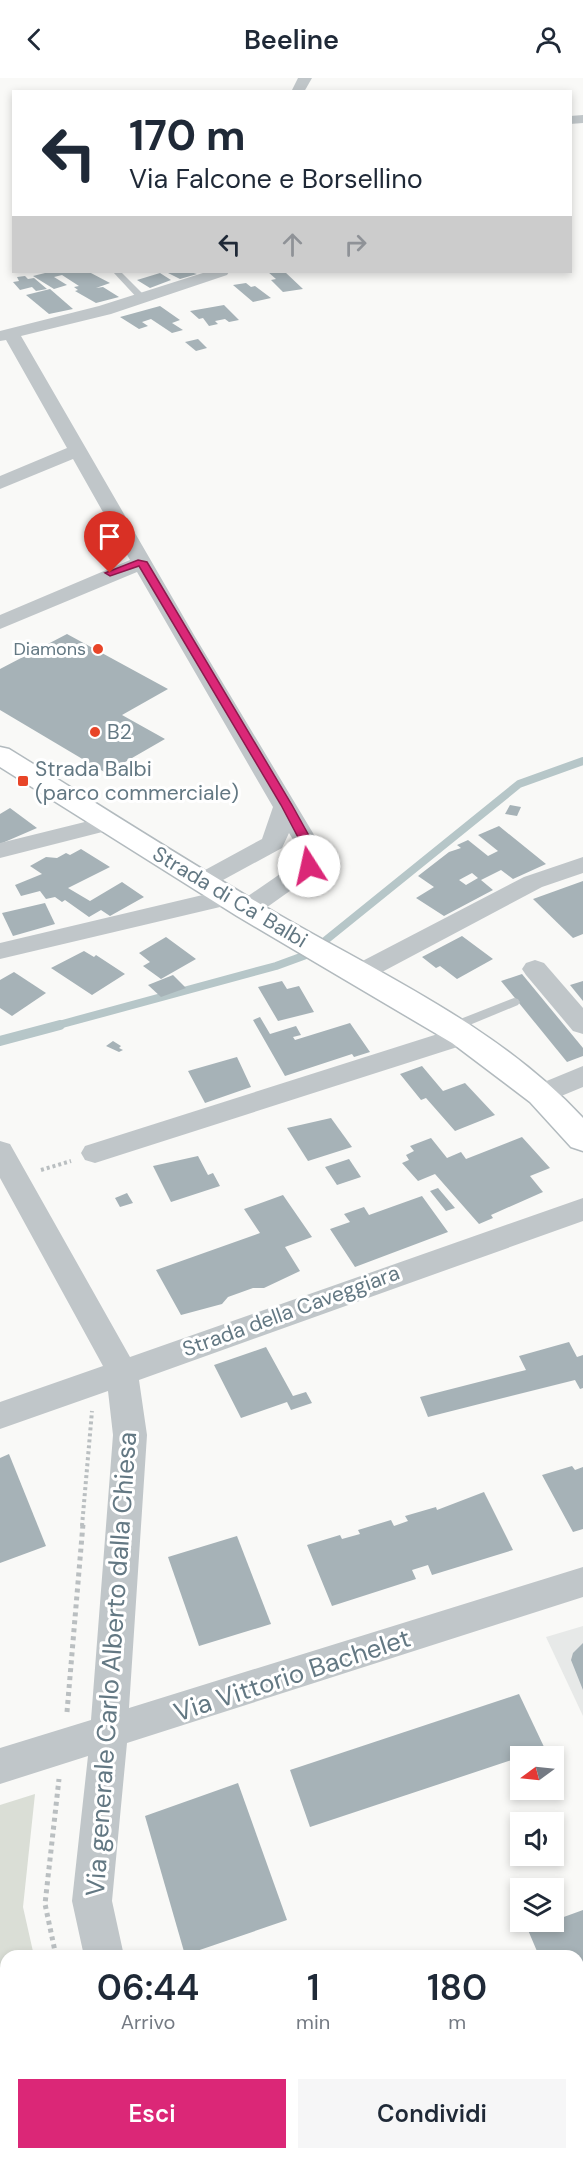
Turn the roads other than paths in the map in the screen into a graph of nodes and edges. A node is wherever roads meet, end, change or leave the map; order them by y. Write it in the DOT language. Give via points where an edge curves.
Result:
graph roads {
  1 [pos="118,273"];
  2 [pos="218,273"];
  3 [pos="143,298"];
  4 [pos="5,334"];
  5 [pos="78,450"];
  6 [pos="0,483"];
  7 [pos="142,562"];
  8 [pos="0,623"];
  9 [pos="0,755"];
  10 [pos="286,805"];
  11 [pos="109,823"];
  12 [pos="0,851"];
  13 [pos="583,865"];
  14 [pos="203,881"];
  15 [pos="238,903"];
  16 [pos="0,951"];
  17 [pos="535,969"];
  18 [pos="358,974"];
  19 [pos="514,1002"];
  20 [pos="583,1025"];
  21 [pos="456,1031"];
  22 [pos="583,1076"];
  23 [pos="542,1094"];
  24 [pos="583,1139"];
  25 [pos="95,1153"];
  26 [pos="8,1165"];
  27 [pos="583,1209"];
  28 [pos="122,1371"];
  29 [pos="0,1416"];
  30 [pos="583,1582"];
  31 [pos="109,1732"];
  32 [pos="0,1766"];
  33 [pos="103,1950"];
  1 -- 3 [label="lane"];
  2 -- 3 [label="street"];
  3 -- 4 [label="street"];
  4 -- 5 [label="street"];
  5 -- 6 [label="street"];
  5 -- 7 [label="street"];
  7 -- 8 [label="street"];
  7 -- 10 [label="street"];
  9 -- 11 [label="main road, Strada di Ca' Balbi"];
  10 -- 14 [label="street" via="273,843"];
  10 -- 15 [label="street" via="307,843 309,866"];
  11 -- 12 [label="street"];
  11 -- 14 [label="main road, Strada di Ca' Balbi"];
  13 -- 18 [label="street" via="533,882"];
  14 -- 15 [label="main road, Strada di Ca' Balbi"];
  15 -- 16 [label="street"];
  15 -- 18 [label="main road, Strada di Ca' Balbi"];
  17 -- 20 [label="street"];
  18 -- 21 [label="main road, Strada di Ca' Balbi"];
  19 -- 21 [label="lane"];
  21 -- 23 [label="main road, Strada di Ca' Balbi"];
  21 -- 25 [label="street"];
  22 -- 23 [label="street"];
  23 -- 24 [label="main road, Strada di Ca' Balbi"];
  26 -- 28 [label="street, Via generale Carlo Alberto dalla Chiesa"];
  27 -- 28 [label="street, Strada della Caveggiara"];
  28 -- 29 [label="street, Strada della Caveggiara"];
  28 -- 31 [label="street, Via generale Carlo Alberto dalla Chiesa" via="130,1435"];
  30 -- 31 [label="street, Via Vittorio Bachelet"];
  31 -- 32 [label="street, Via Vittorio Bachelet"];
  31 -- 33 [label="street, Via generale Carlo Alberto dalla Chiesa" via="92,1901"];
}
